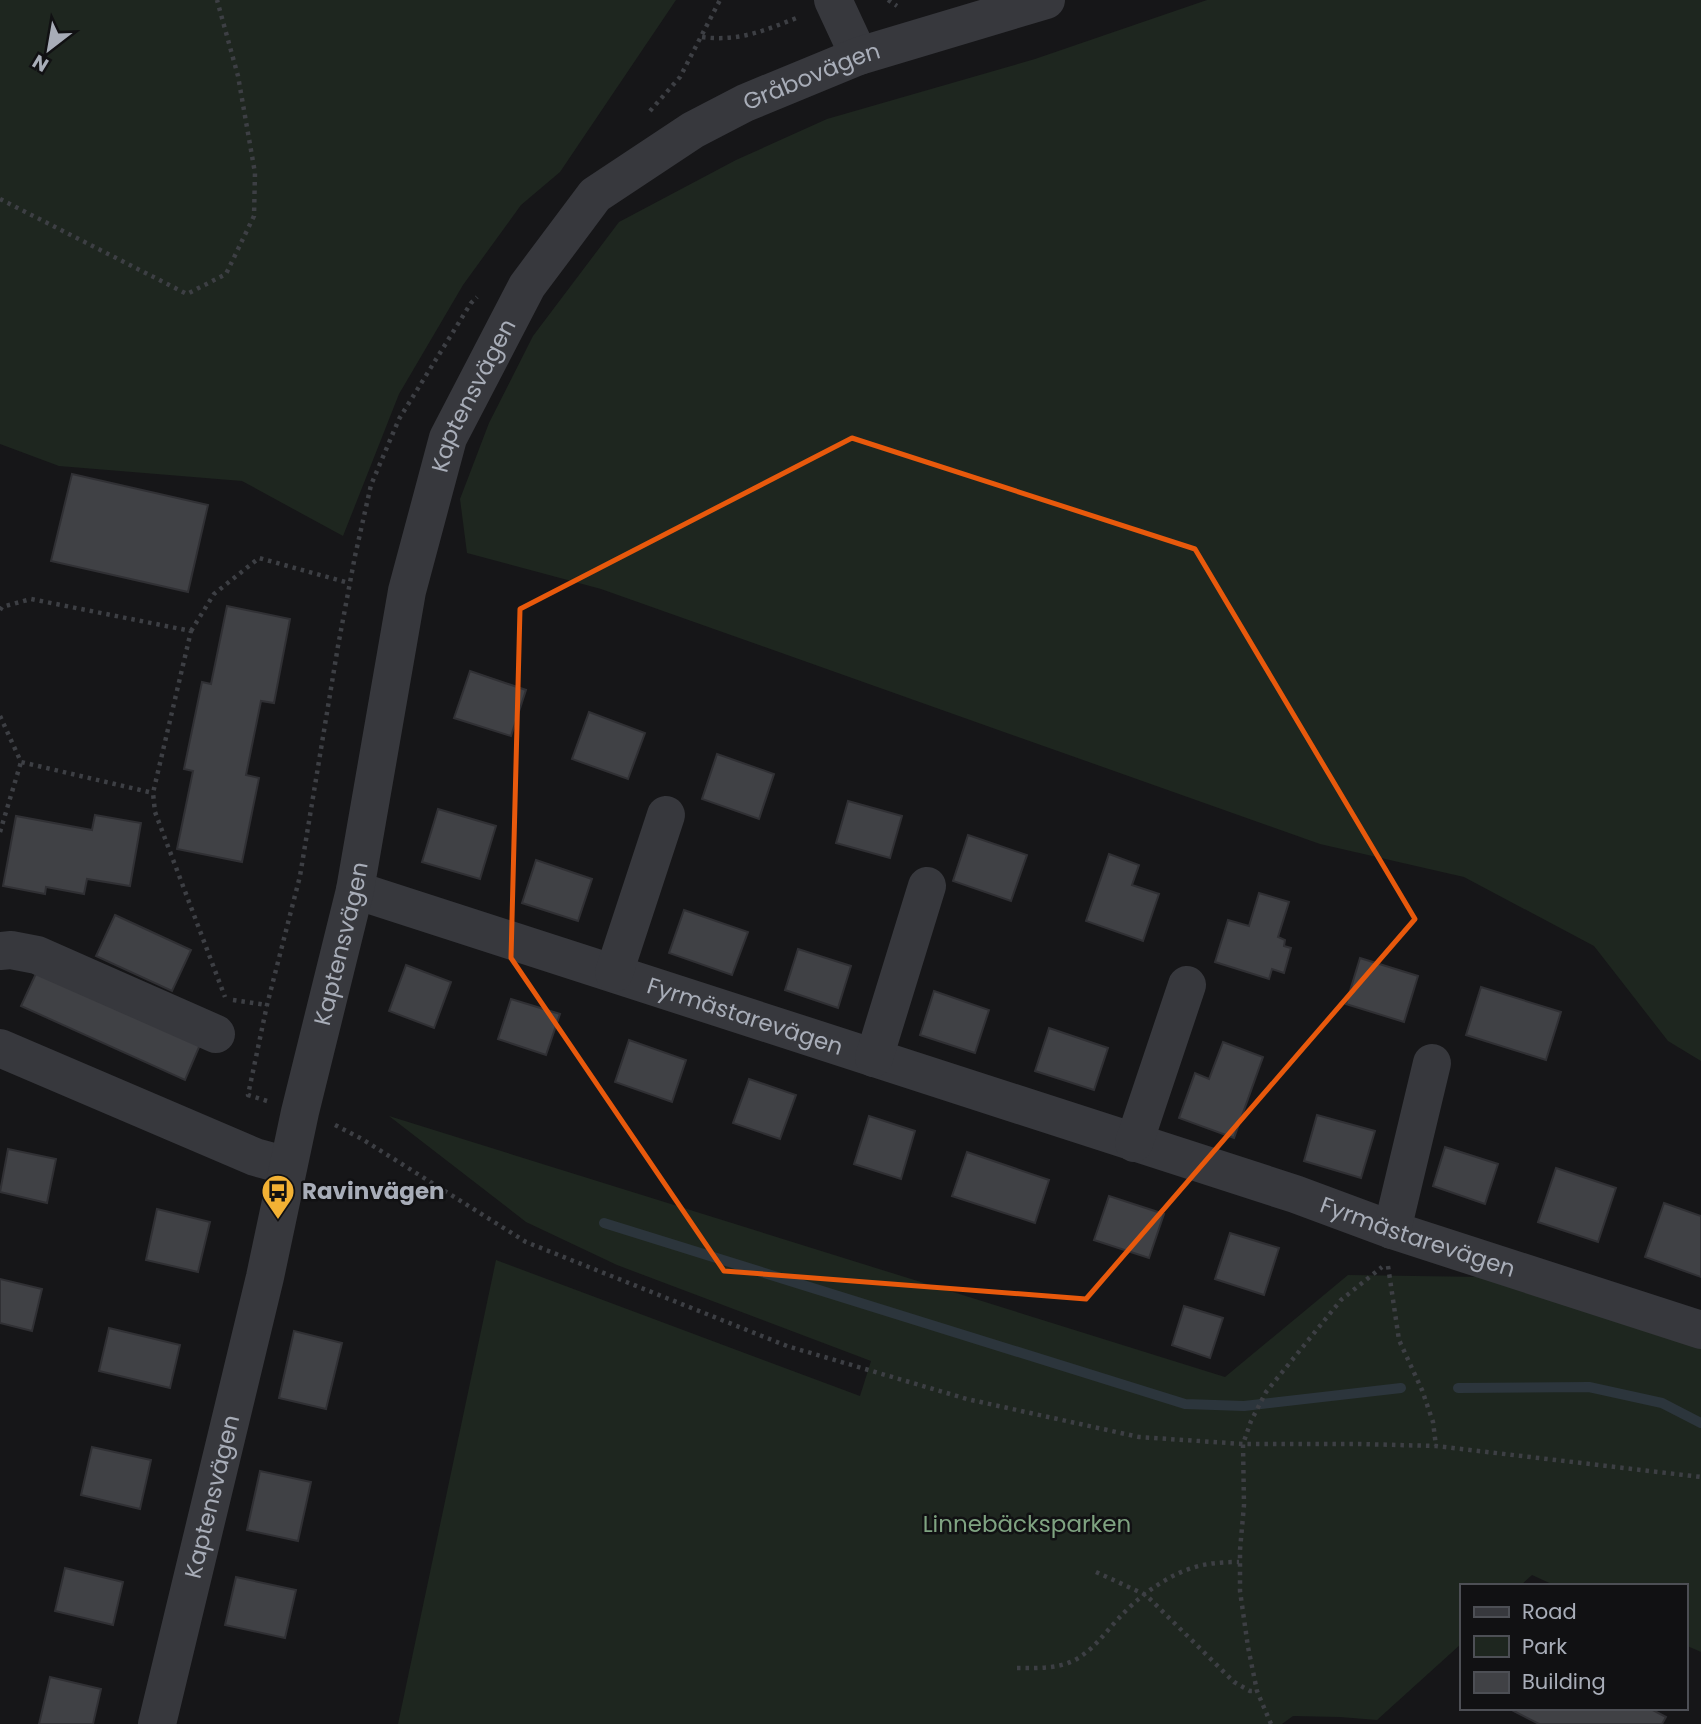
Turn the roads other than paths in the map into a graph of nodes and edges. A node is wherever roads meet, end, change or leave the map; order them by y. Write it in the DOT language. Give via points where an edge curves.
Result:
graph roads {
  1 [pos="1046,0"];
  2 [pos="834,2"];
  3 [pos="859,56"];
  4 [pos="595,195"];
  5 [pos="666,815"];
  6 [pos="927,886"];
  7 [pos="355,890"];
  8 [pos="0,951"];
  9 [pos="614,974"];
  10 [pos="1187,985"];
  11 [pos="216,1034"];
  12 [pos="1,1051"];
  13 [pos="874,1058"];
  14 [pos="1432,1063"];
  15 [pos="1134,1143"];
  16 [pos="288,1166"];
  17 [pos="1392,1230"];
  18 [pos="1701,1331"];
  19 [pos="157,1724"];
  1 -- 3 [label="street, Gråbovägen"];
  2 -- 3 [label="street"];
  3 -- 4 [label="street, Gråbovägen" via="692,130"];
  4 -- 7 [label="street, Kaptensvägen" via="527,286 448,438 407,591"];
  5 -- 9 [label="street"];
  6 -- 13 [label="street"];
  7 -- 9 [label="street, Fyrmästarevägen"];
  7 -- 16 [label="street, Kaptensvägen"];
  8 -- 11 [label="street" via="37,955"];
  9 -- 13 [label="street, Fyrmästarevägen"];
  10 -- 15 [label="street"];
  12 -- 16 [label="street" via="255,1157"];
  13 -- 15 [label="street, Fyrmästarevägen"];
  14 -- 17 [label="street"];
  15 -- 17 [label="street, Fyrmästarevägen"];
  16 -- 19 [label="street, Kaptensvägen"];
  17 -- 18 [label="street, Fyrmästarevägen"];
}
